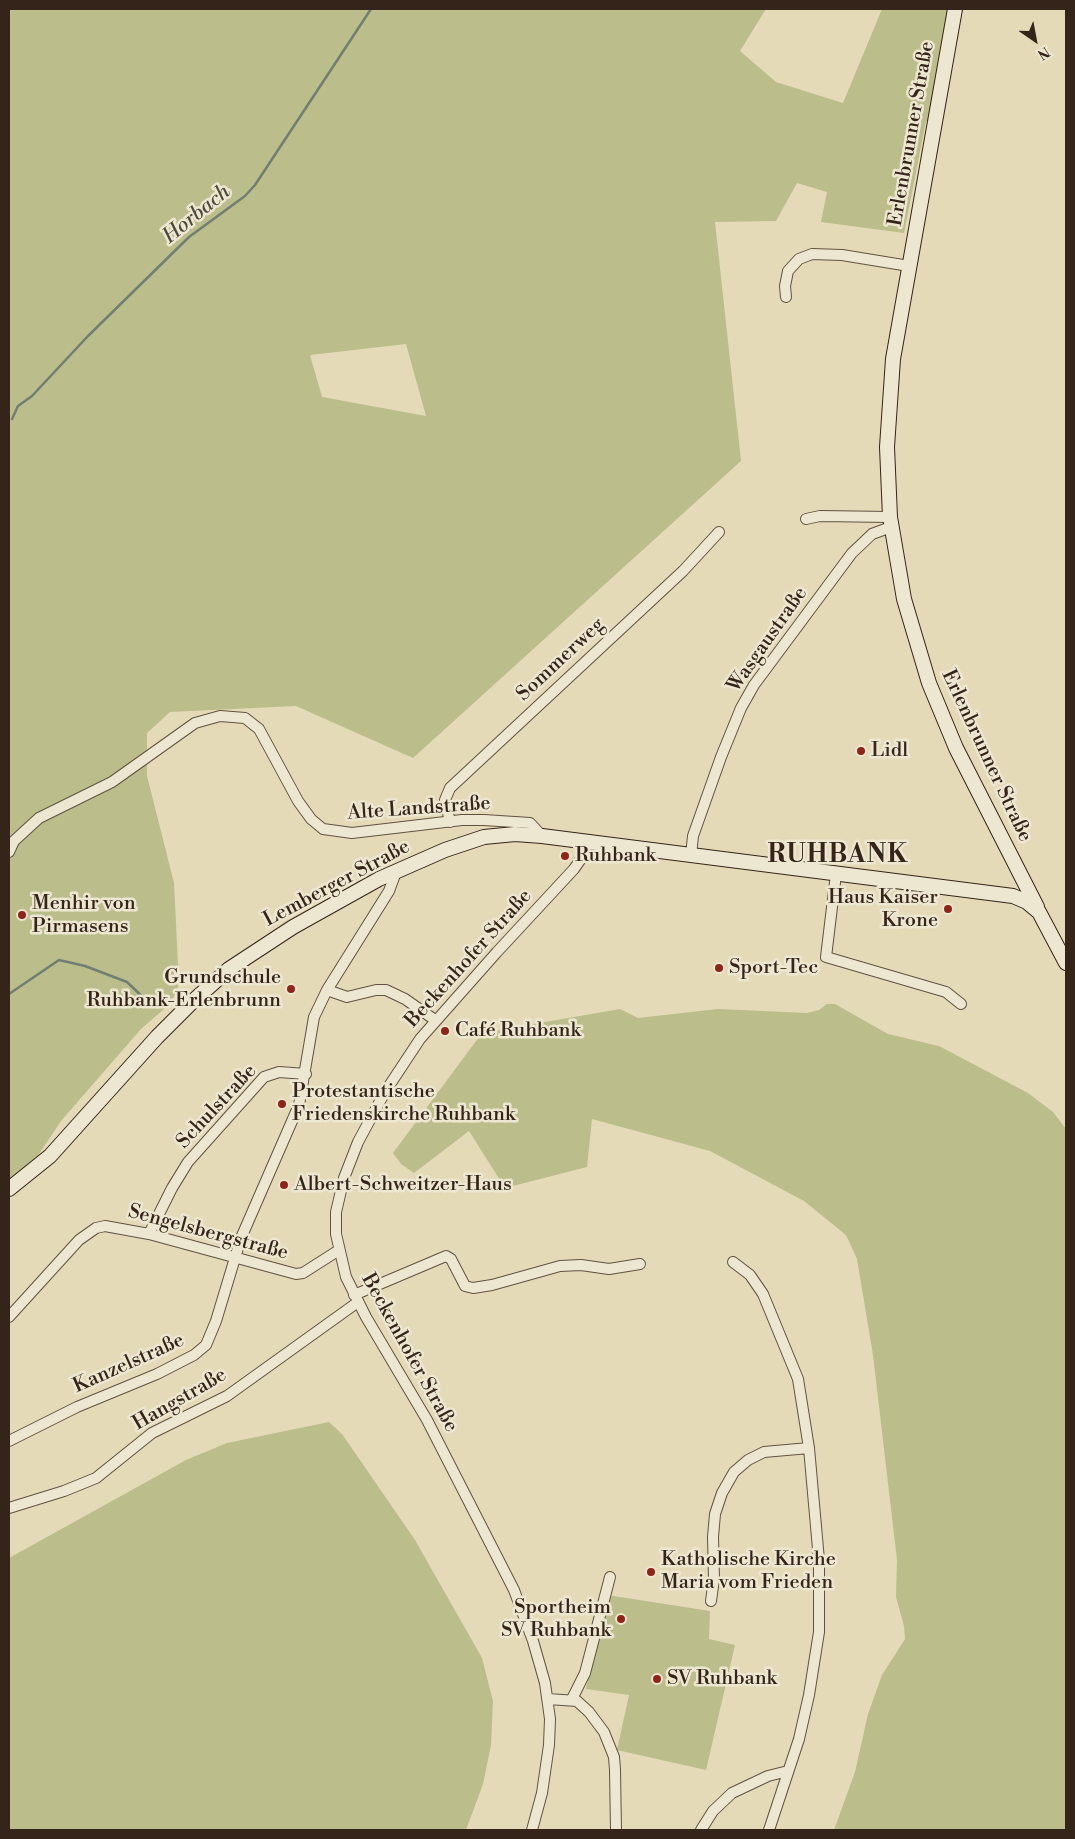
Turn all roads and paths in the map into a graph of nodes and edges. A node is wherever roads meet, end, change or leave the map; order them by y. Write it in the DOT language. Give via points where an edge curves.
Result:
graph roads {
  1 [pos="955,9"];
  2 [pos="909,266"];
  3 [pos="786,297"];
  4 [pos="806,519"];
  5 [pos="891,522"];
  6 [pos="719,532"];
  7 [pos="450,822"];
  8 [pos="542,836"];
  9 [pos="588,842"];
  10 [pos="9,852"];
  11 [pos="691,856"];
  12 [pos="396,872"];
  13 [pos="836,874"];
  14 [pos="1022,876"];
  15 [pos="1018,897"];
  16 [pos="1039,912"];
  17 [pos="1066,963"];
  18 [pos="327,990"];
  19 [pos="961,1004"];
  20 [pos="435,1020"];
  21 [pos="306,1074"];
  22 [pos="9,1189"];
  23 [pos="149,1234"];
  24 [pos="339,1250"];
  25 [pos="235,1256"];
  26 [pos="733,1262"];
  27 [pos="640,1264"];
  28 [pos="356,1298"];
  29 [pos="9,1317"];
  30 [pos="9,1442"];
  31 [pos="809,1448"];
  32 [pos="9,1508"];
  33 [pos="610,1577"];
  34 [pos="711,1601"];
  35 [pos="548,1699"];
  36 [pos="572,1699"];
  37 [pos="788,1771"];
  38 [pos="532,1830"];
  39 [pos="616,1830"];
  40 [pos="701,1830"];
  41 [pos="769,1830"];
  1 -- 2 [label="main road, Erlenbrunner Straße"];
  2 -- 3 [label="street" via="842,255 812,254 799,259 788,271"];
  2 -- 5 [label="main road, Erlenbrunner Straße" via="888,407"];
  4 -- 5 [label="street" via="820,516"];
  5 -- 11 [label="street, Wasgaustraße" via="852,553 744,701 693,836"];
  5 -- 14 [label="main road, Erlenbrunner Straße" via="904,599 929,683 956,748"];
  6 -- 7 [label="street, Sommerweg" via="676,577 450,788 445,800"];
  7 -- 8 [label="street, Alte Landstraße" via="524,821 535,826"];
  7 -- 10 [label="street, Alte Landstraße" via="352,833 323,829 298,801 259,729 245,718 220,716 195,723 112,782 39,818 14,841"];
  8 -- 9 [label="main road, Lemberger Straße"];
  8 -- 12 [label="main road, Lemberger Straße" via="500,835 468,841"];
  9 -- 11 [label="main road, Lemberger Straße"];
  9 -- 20 [label="street, Beckenhofer Straße" via="574,869"];
  11 -- 13 [label="main road, Lemberger Straße"];
  12 -- 18 [label="street" via="389,891"];
  12 -- 22 [label="main road, Lemberger Straße" via="293,927 229,970 157,1037 50,1156"];
  13 -- 15 [label="main road, Lemberger Straße"];
  13 -- 19 [label="street" via="826,957 946,992"];
  14 -- 15 [label="main road"];
  14 -- 16 [label="main road, Erlenbrunner Straße"];
  15 -- 16 [label="main road, Lemberger Straße"];
  16 -- 17 [label="main road, Lemberger Straße"];
  18 -- 20 [label="street" via="347,997 386,990"];
  18 -- 21 [label="street" via="312,1024"];
  20 -- 24 [label="street, Beckenhofer Straße" via="385,1092 351,1158 336,1212"];
  21 -- 23 [label="street, Schulstraße" via="279,1072 264,1077 188,1162"];
  21 -- 25 [label="street, Kanzelstraße" via="299,1105"];
  23 -- 25 [label="street, Sengelsbergstraße"];
  23 -- 29 [label="street, Sengelsbergstraße" via="105,1226 90,1231 78,1240"];
  24 -- 25 [label="street, Sengelsbergstraße" via="300,1274"];
  24 -- 28 [label="street, Beckenhofer Straße"];
  25 -- 30 [label="street, Kanzelstraße" via="211,1337 201,1350 157,1374 77,1407"];
  26 -- 31 [label="street" via="744,1268 757,1284 787,1348 798,1379"];
  27 -- 28 [label="street, Hangstraße" via="608,1269 560,1266 473,1288 465,1286 451,1259 446,1256"];
  28 -- 32 [label="street, Hangstraße" via="227,1396 152,1433 96,1478"];
  28 -- 35 [label="street, Beckenhofer Straße" via="427,1420 514,1590 533,1641"];
  31 -- 34 [label="street" via="764,1452 734,1472 715,1514"];
  31 -- 37 [label="street" via="819,1560 819,1632 809,1695"];
  33 -- 36 [label="street" via="585,1674"];
  35 -- 36 [label="street"];
  35 -- 38 [label="street, Beckenhofer Straße" via="550,1745"];
  36 -- 39 [label="street" via="597,1722 614,1757"];
  37 -- 40 [label="street" via="768,1776 732,1793 713,1811"];
  37 -- 41 [label="street"];
}
